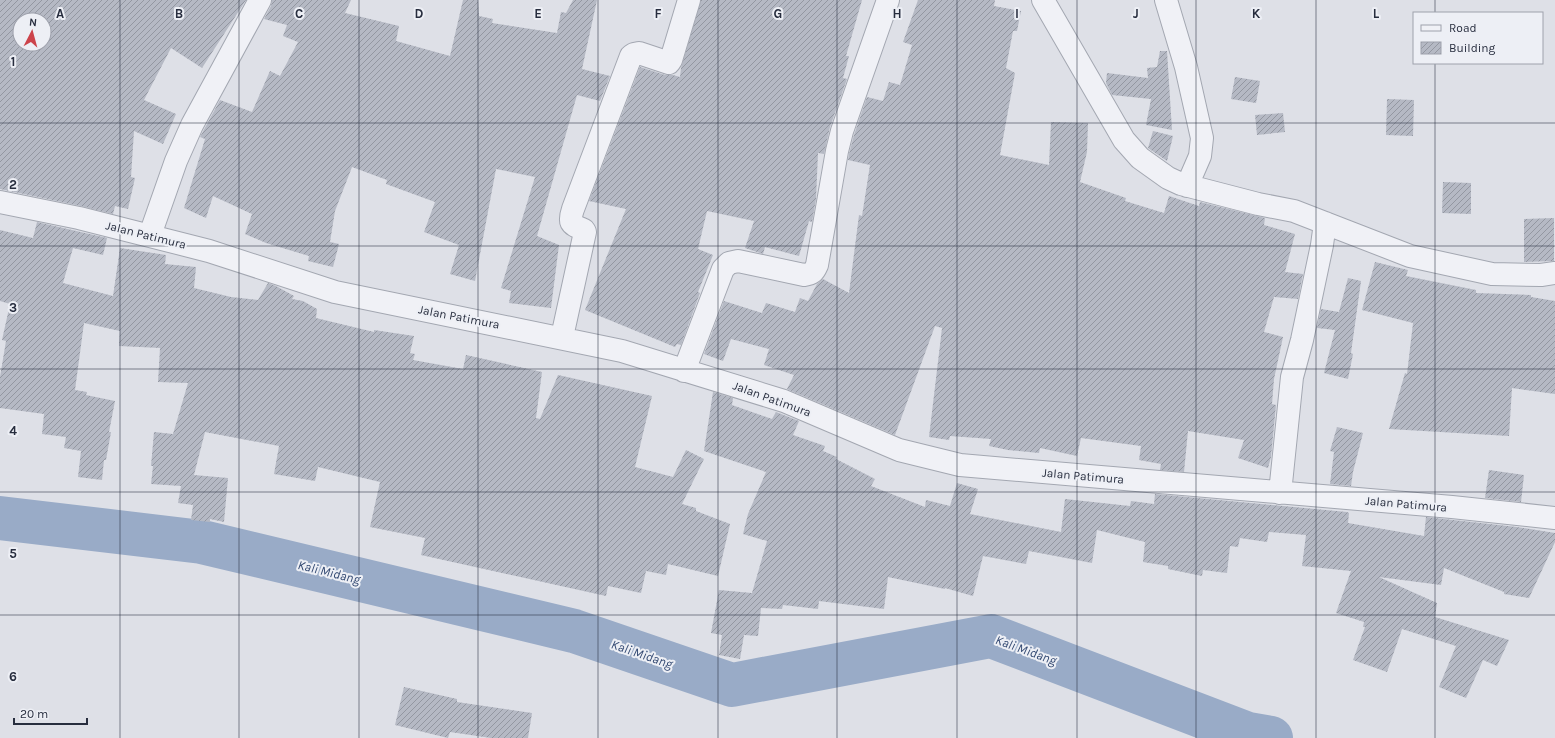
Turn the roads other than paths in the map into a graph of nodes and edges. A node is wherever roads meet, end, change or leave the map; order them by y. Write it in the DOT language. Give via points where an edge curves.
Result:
graph roads {
  1 [pos="260,0"];
  2 [pos="689,0"];
  3 [pos="888,0"];
  4 [pos="1043,0"];
  5 [pos="1166,0"];
  6 [pos="1187,186"];
  7 [pos="0,202"];
  8 [pos="1324,231"];
  9 [pos="150,235"];
  10 [pos="1555,273"];
  11 [pos="562,338"];
  12 [pos="684,370"];
  13 [pos="1280,493"];
  14 [pos="1555,518"];
  1 -- 9 [label="street" via="192,125 173,168"];
  2 -- 11 [label="street" via="669,63 639,53 631,56 576,202 570,219 573,225 585,232"];
  3 -- 12 [label="street" via="842,131 814,272 802,275 738,261 729,263 724,269"];
  4 -- 6 [label="street" via="1124,140 1140,158 1155,169"];
  5 -- 6 [label="street" via="1186,67 1202,138 1200,156"];
  6 -- 8 [label="street" via="1282,208"];
  7 -- 9 [label="street, Jalan Patimura"];
  8 -- 10 [label="street" via="1427,261 1492,274"];
  8 -- 13 [label="street" via="1292,377"];
  9 -- 11 [label="street, Jalan Patimura" via="209,251 335,292"];
  11 -- 12 [label="street, Jalan Patimura" via="622,351"];
  12 -- 13 [label="street, Jalan Patimura" via="784,401 898,450 960,465"];
  13 -- 14 [label="street, Jalan Patimura"];
}
